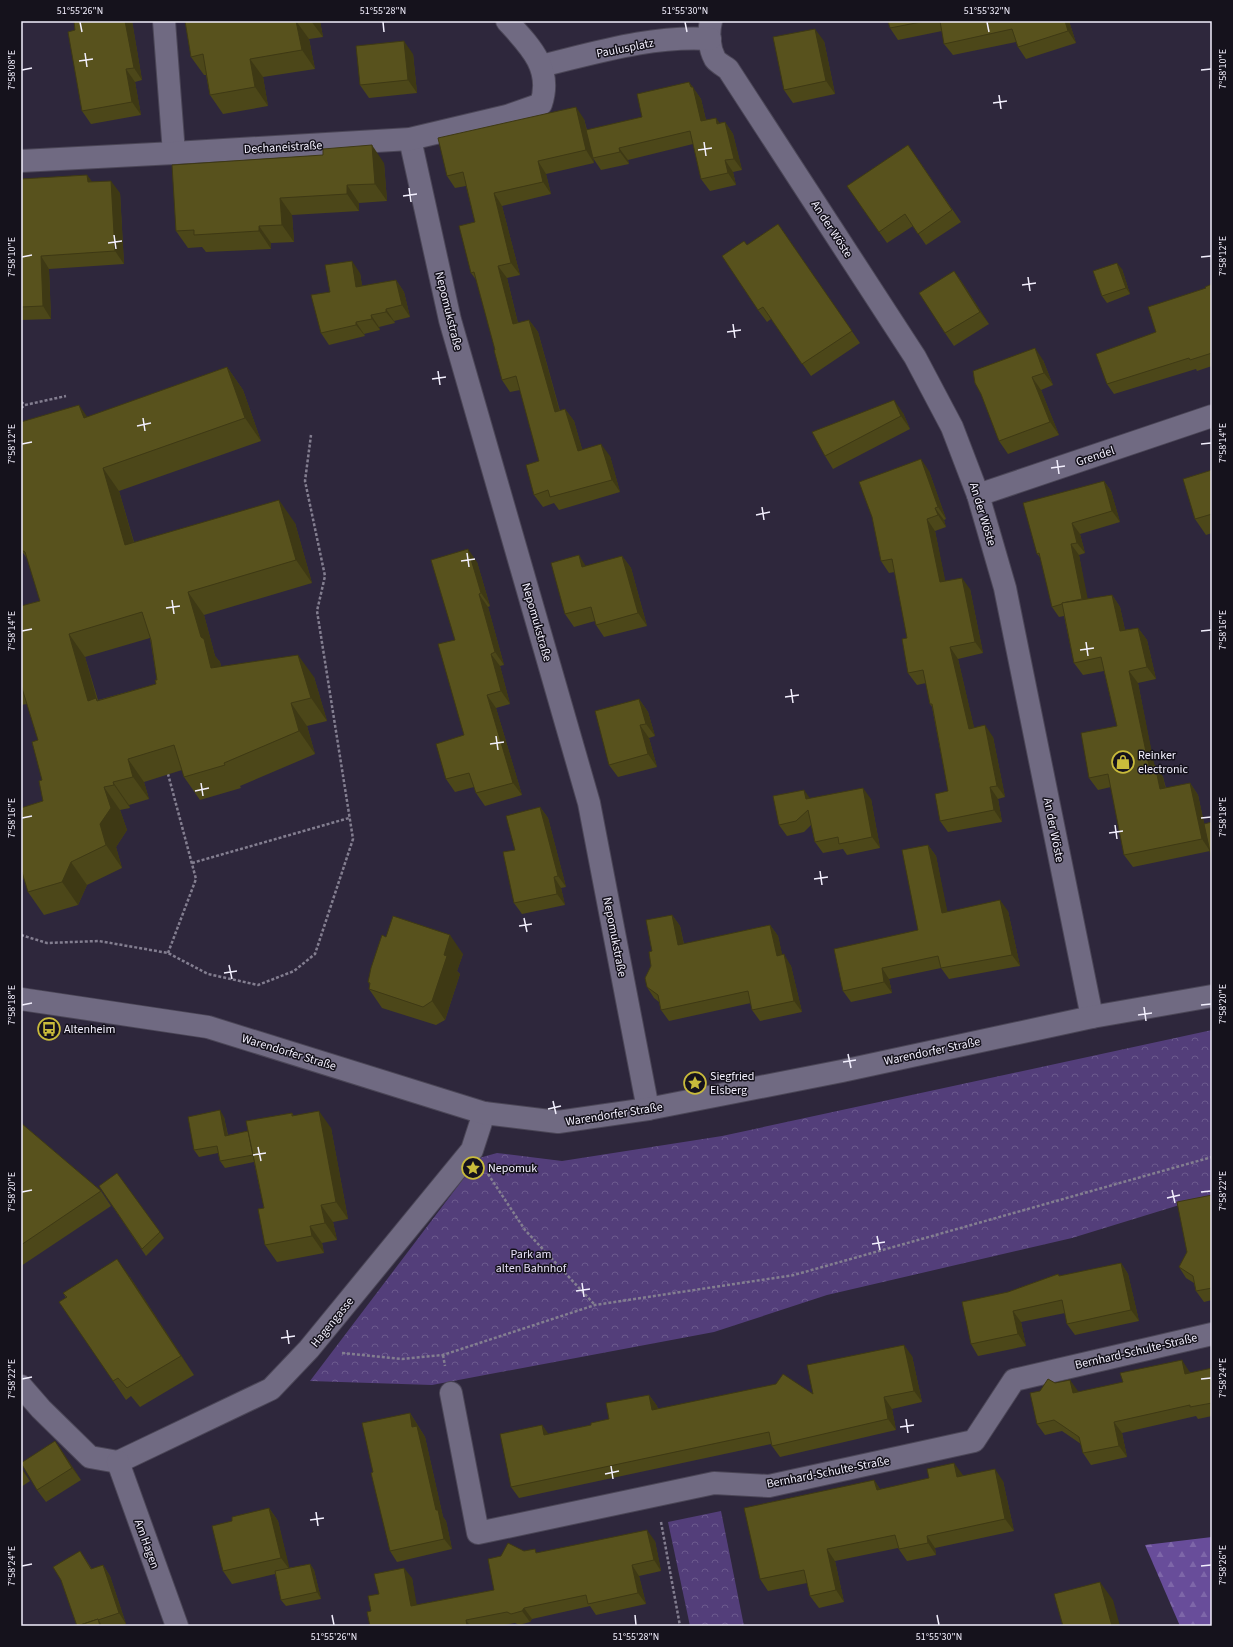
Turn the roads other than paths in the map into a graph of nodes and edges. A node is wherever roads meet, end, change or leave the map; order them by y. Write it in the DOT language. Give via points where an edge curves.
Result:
graph roads {
  1 [pos="164,21"];
  2 [pos="507,21"];
  3 [pos="711,30"];
  4 [pos="541,66"];
  5 [pos="410,139"];
  6 [pos="174,153"];
  7 [pos="21,161"];
  8 [pos="1212,416"];
  9 [pos="978,495"];
  10 [pos="1212,996"];
  11 [pos="21,999"];
  12 [pos="1092,1017"];
  13 [pos="648,1110"];
  14 [pos="484,1113"];
  15 [pos="1212,1334"];
  16 [pos="21,1386"];
  17 [pos="451,1393"];
  18 [pos="118,1462"];
  19 [pos="177,1626"];
  1 -- 6 [label="street"];
  2 -- 4 [label="street" via="537,55"];
  3 -- 4 [label="street, Paulusplatz" via="690,38 630,46"];
  3 -- 9 [label="street, An der Wöste" via="711,49 716,60 728,69 915,357 952,427"];
  4 -- 5 [label="street, Dechaneistraße" via="544,86 541,104 507,116"];
  5 -- 6 [label="street, Dechaneistraße"];
  5 -- 13 [label="street, Nepomukstraße" via="450,320 589,803"];
  6 -- 7 [label="street, Dechaneistraße"];
  8 -- 9 [label="street, Grendel"];
  9 -- 12 [label="street, An der Wöste" via="1005,588"];
  10 -- 12 [label="street, Warendorfer Straße"];
  11 -- 14 [label="street, Warendorfer Straße" via="208,1027"];
  12 -- 13 [label="street, Warendorfer Straße"];
  13 -- 14 [label="street, Warendorfer Straße" via="558,1122"];
  14 -- 18 [label="street, Hagengasse" via="472,1150 309,1349 271,1389"];
  15 -- 17 [label="street, Bernhard-Schulte-Straße" via="1014,1380 974,1441 769,1486 714,1483 478,1533"];
  16 -- 18 [label="street" via="90,1457"];
  18 -- 19 [label="street, Am Hagen"];
}
